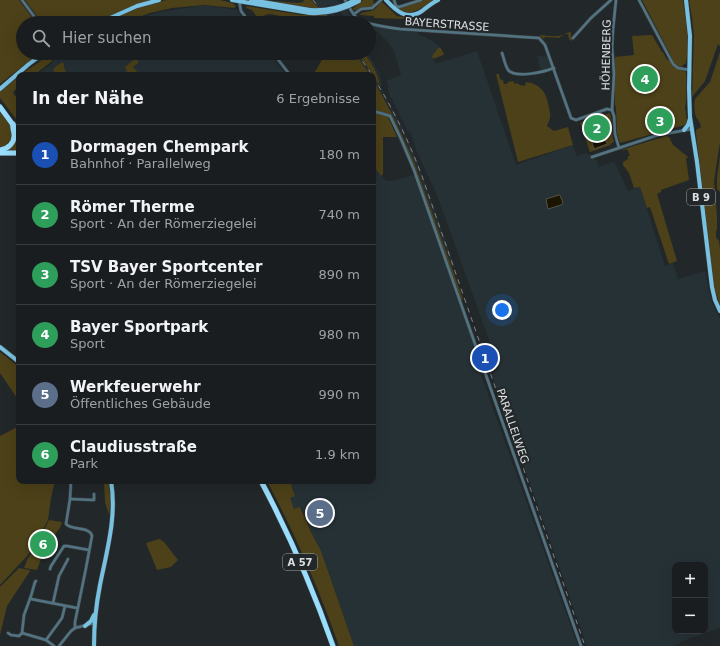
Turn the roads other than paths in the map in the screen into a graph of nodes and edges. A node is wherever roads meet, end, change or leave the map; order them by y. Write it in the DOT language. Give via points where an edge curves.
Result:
graph roads {
  1 [pos="22,0"];
  2 [pos="149,0"];
  3 [pos="159,0"];
  4 [pos="232,0"];
  5 [pos="345,0"];
  6 [pos="358,0"];
  7 [pos="382,0"];
  8 [pos="386,0"];
  9 [pos="394,0"];
  10 [pos="420,0"];
  11 [pos="438,0"];
  12 [pos="611,0"];
  13 [pos="616,0"];
  14 [pos="639,0"];
  15 [pos="686,0"];
  16 [pos="239,1"];
  17 [pos="375,1"];
  18 [pos="250,2"];
  19 [pos="390,4"];
  20 [pos="374,6"];
  21 [pos="243,13"];
  22 [pos="354,14"];
  23 [pos="34,16"];
  24 [pos="109,16"];
  25 [pos="115,16"];
  26 [pos="245,16"];
  27 [pos="376,24"];
  28 [pos="573,38"];
  29 [pos="502,53"];
  30 [pos="34,60"];
  31 [pos="37,60"];
  32 [pos="278,60"];
  33 [pos="554,68"];
  34 [pos="690,70"];
  35 [pos="20,72"];
  36 [pos="288,72"];
  37 [pos="16,75"];
  38 [pos="0,89"];
  39 [pos="0,102"];
  40 [pos="0,107"];
  41 [pos="612,110"];
  42 [pos="376,112"];
  43 [pos="690,117"];
  44 [pos="16,123"];
  45 [pos="13,124"];
  46 [pos="16,128"];
  47 [pos="692,129"];
  48 [pos="684,130"];
  49 [pos="619,148"];
  50 [pos="0,152"];
  51 [pos="16,153"];
  52 [pos="592,157"];
  53 [pos="720,312"];
  54 [pos="0,347"];
  55 [pos="16,360"];
  56 [pos="71,484"];
  57 [pos="111,484"];
  58 [pos="263,484"];
  59 [pos="266,484"];
  60 [pos="94,494"];
  61 [pos="70,499"];
  62 [pos="90,550"];
  63 [pos="68,559"];
  64 [pos="50,569"];
  65 [pos="36,581"];
  66 [pos="31,598"];
  67 [pos="53,603"];
  68 [pos="65,606"];
  69 [pos="77,608"];
  70 [pos="96,613"];
  71 [pos="94,624"];
  72 [pos="85,626"];
  73 [pos="75,628"];
  74 [pos="22,633"];
  75 [pos="8,634"];
  76 [pos="46,640"];
  77 [pos="54,646"];
  78 [pos="59,646"];
  79 [pos="94,646"];
  80 [pos="333,646"];
  81 [pos="337,646"];
  82 [pos="581,646"];
  1 -- 23 [label="street"];
  2 -- 24 [label="main road"];
  3 -- 25 [label="main road"];
  4 -- 16 [label="main road"];
  5 -- 22 [label="street"];
  6 -- 18 [label="main road, bridge" via="344,6 310,12"];
  7 -- 19 [label="main road"];
  7 -- 20 [label="street"];
  8 -- 19 [label="main road"];
  9 -- 10 [label="street" via="398,7"];
  11 -- 19 [label="main road" via="420,12 410,15 400,13"];
  12 -- 28 [label="street"];
  13 -- 41 [label="street, HÖHENBERG" via="612,47"];
  14 -- 34 [label="street" via="674,64 678,68"];
  15 -- 34 [label="main road, B 9"];
  16 -- 18 [label="main road"];
  16 -- 21 [label="street"];
  17 -- 20 [label="street"];
  18 -- 21 [label="street" via="244,5"];
  20 -- 22 [label="street"];
  21 -- 26 [label="street"];
  27 -- 33 [label="street, BAYERSTRASSE" via="393,28 536,37 546,44"];
  29 -- 33 [label="street" via="506,66 512,72 538,73"];
  30 -- 35 [label="main road"];
  31 -- 35 [label="main road"];
  32 -- 36 [label="street"];
  33 -- 41 [label="street" via="573,120"];
  34 -- 43 [label="main road, B 9"];
  37 -- 38 [label="main road"];
  39 -- 44 [label="highway"];
  40 -- 45 [label="highway"];
  41 -- 49 [label="street, HÖHENBERG"];
  42 -- 82 [label="street, PARALLELWEG" via="390,116 414,170"];
  43 -- 47 [label="main road, B 9"];
  43 -- 48 [label="main road"];
  45 -- 46 [label="highway"];
  45 -- 50 [label="highway" via="13,142"];
  47 -- 48 [label="street"];
  47 -- 53 [label="main road, B 9" via="712,284"];
  48 -- 49 [label="street" via="658,135"];
  49 -- 52 [label="street"];
  50 -- 51 [label="highway"];
  54 -- 55 [label="main road"];
  56 -- 61 [label="street"];
  57 -- 70 [label="main road" via="112,523"];
  58 -- 80 [label="highway, A 57" via="303,567"];
  59 -- 81 [label="highway, A 57" via="306,567"];
  60 -- 61 [label="street" via="94,501"];
  61 -- 62 [label="street" via="66,524 91,532"];
  62 -- 64 [label="street" via="64,546"];
  62 -- 69 [label="street"];
  63 -- 67 [label="street" via="59,576"];
  65 -- 66 [label="street"];
  66 -- 67 [label="street"];
  66 -- 74 [label="street" via="24,615"];
  67 -- 68 [label="street"];
  68 -- 69 [label="street"];
  68 -- 76 [label="street" via="62,618"];
  69 -- 73 [label="street"];
  70 -- 71 [label="main road"];
  70 -- 72 [label="main road"];
  71 -- 72 [label="street"];
  71 -- 79 [label="main road"];
  72 -- 73 [label="street"];
  73 -- 78 [label="street"];
  74 -- 75 [label="street" via="19,636"];
  74 -- 76 [label="street"];
  76 -- 77 [label="street"];
}
